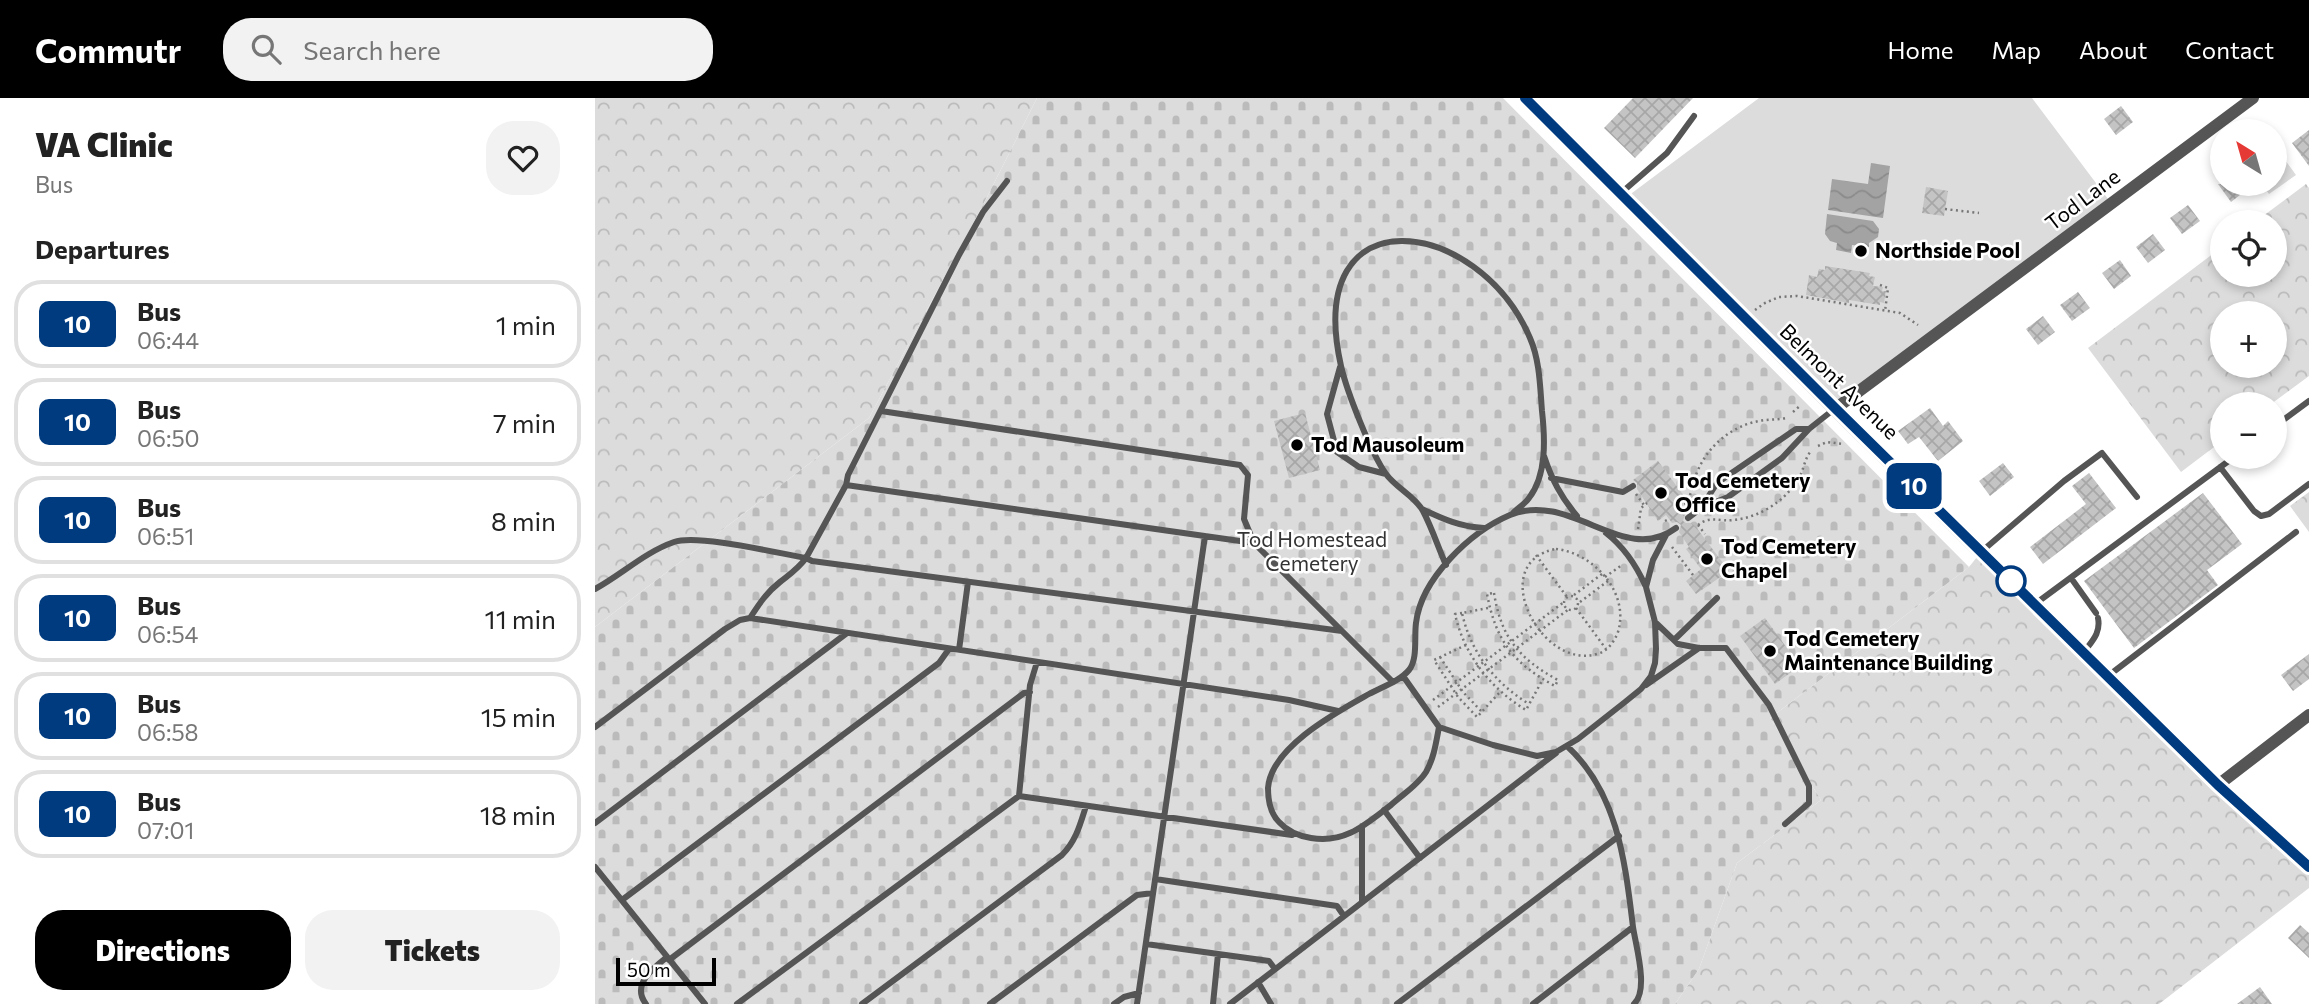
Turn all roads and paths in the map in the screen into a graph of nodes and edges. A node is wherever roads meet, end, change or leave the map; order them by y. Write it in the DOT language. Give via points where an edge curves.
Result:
graph roads {
  1 [pos="1525,98"];
  2 [pos="2253,98"];
  3 [pos="1694,116"];
  4 [pos="1007,181"];
  5 [pos="1620,195"];
  6 [pos="1945,209"];
  7 [pos="1979,214"];
  8 [pos="1880,285"];
  9 [pos="1885,310"];
  10 [pos="1744,318"];
  11 [pos="1919,325"];
  12 [pos="1341,365"];
  13 [pos="2309,401"];
  14 [pos="1801,405"];
  15 [pos="1835,408"];
  16 [pos="881,411"];
  17 [pos="1793,412"];
  18 [pos="2287,417"];
  19 [pos="1786,418"];
  20 [pos="1809,429"];
  21 [pos="1824,436"];
  22 [pos="1780,439"];
  23 [pos="1823,442"];
  24 [pos="1843,444"];
  25 [pos="1818,446"];
  26 [pos="1790,450"];
  27 [pos="1811,451"];
  28 [pos="1543,454"];
  29 [pos="2217,469"];
  30 [pos="2222,469"];
  31 [pos="1386,474"];
  32 [pos="1695,476"];
  33 [pos="1551,478"];
  34 [pos="2309,484"];
  35 [pos="846,485"];
  36 [pos="1635,488"];
  37 [pos="1679,489"];
  38 [pos="2137,497"];
  39 [pos="1701,508"];
  40 [pos="1422,509"];
  41 [pos="1681,509"];
  42 [pos="1511,514"];
  43 [pos="1579,518"];
  44 [pos="1663,518"];
  45 [pos="1688,518"];
  46 [pos="1668,519"];
  47 [pos="1486,528"];
  48 [pos="1676,528"];
  49 [pos="1602,529"];
  50 [pos="2296,532"];
  51 [pos="1705,534"];
  52 [pos="1666,535"];
  53 [pos="1205,536"];
  54 [pos="1637,540"];
  55 [pos="1254,543"];
  56 [pos="1670,544"];
  57 [pos="1981,552"];
  58 [pos="1536,555"];
  59 [pos="806,558"];
  60 [pos="1631,559"];
  61 [pos="1446,565"];
  62 [pos="1693,575"];
  63 [pos="1605,577"];
  64 [pos="2071,578"];
  65 [pos="968,582"];
  66 [pos="1646,587"];
  67 [pos="595,589"];
  68 [pos="1573,596"];
  69 [pos="1567,597"];
  70 [pos="1717,598"];
  71 [pos="1564,602"];
  72 [pos="1578,603"];
  73 [pos="2035,604"];
  74 [pos="1490,607"];
  75 [pos="1576,608"];
  76 [pos="1569,609"];
  77 [pos="1195,612"];
  78 [pos="1462,613"];
  79 [pos="1499,616"];
  80 [pos="750,618"];
  81 [pos="1492,618"];
  82 [pos="1655,622"];
  83 [pos="1534,624"];
  84 [pos="1540,631"];
  85 [pos="1344,632"];
  86 [pos="847,633"];
  87 [pos="1470,637"];
  88 [pos="1464,640"];
  89 [pos="1674,640"];
  90 [pos="1511,642"];
  91 [pos="1466,645"];
  92 [pos="1505,645"];
  93 [pos="1699,648"];
  94 [pos="949,649"];
  95 [pos="1516,649"];
  96 [pos="1606,649"];
  97 [pos="959,650"];
  98 [pos="2084,652"];
  99 [pos="1511,653"];
  100 [pos="1440,657"];
  101 [pos="1037,662"];
  102 [pos="1483,662"];
  103 [pos="1478,666"];
  104 [pos="1537,668"];
  105 [pos="1489,670"];
  106 [pos="1533,673"];
  107 [pos="1483,674"];
  108 [pos="1403,676"];
  109 [pos="2108,676"];
  110 [pos="1543,679"];
  111 [pos="1393,682"];
  112 [pos="1456,682"];
  113 [pos="1184,684"];
  114 [pos="1451,686"];
  115 [pos="1641,689"];
  116 [pos="1461,690"];
  117 [pos="1509,690"];
  118 [pos="1500,691"];
  119 [pos="1030,692"];
  120 [pos="1456,694"];
  121 [pos="1504,695"];
  122 [pos="1529,704"];
  123 [pos="1424,706"];
  124 [pos="1338,711"];
  125 [pos="1482,712"];
  126 [pos="1430,713"];
  127 [pos="2309,715"];
  128 [pos="595,727"];
  129 [pos="1439,727"];
  130 [pos="1567,746"];
  131 [pos="1556,752"];
  132 [pos="2218,785"];
  133 [pos="1019,796"];
  134 [pos="1086,806"];
  135 [pos="1384,810"];
  136 [pos="1164,817"];
  137 [pos="595,823"];
  138 [pos="1785,824"];
  139 [pos="1362,826"];
  140 [pos="1619,836"];
  141 [pos="1301,837"];
  142 [pos="1420,858"];
  143 [pos="595,867"];
  144 [pos="2309,867"];
  145 [pos="1155,879"];
  146 [pos="1153,893"];
  147 [pos="622,900"];
  148 [pos="1362,902"];
  149 [pos="1344,916"];
  150 [pos="1633,927"];
  151 [pos="1146,944"];
  152 [pos="1218,954"];
  153 [pos="668,958"];
  154 [pos="1275,969"];
  155 [pos="1258,982"];
  156 [pos="1139,993"];
  157 [pos="646,1004"];
  158 [pos="705,1004"];
  159 [pos="737,1004"];
  160 [pos="862,1004"];
  161 [pos="990,1004"];
  162 [pos="1114,1004"];
  163 [pos="1137,1004"];
  164 [pos="1213,1004"];
  165 [pos="1230,1004"];
  166 [pos="1271,1004"];
  167 [pos="1397,1004"];
  168 [pos="1533,1004"];
  169 [pos="1634,1004"];
  1 -- 5 [label="main road, Belmont Avenue"];
  2 -- 15 [label="street, Tod Lane"];
  3 -- 5 [label="lane" via="1667,153"];
  4 -- 16 [label="lane" via="959,255"];
  5 -- 10 [label="main road, Belmont Avenue"];
  6 -- 7 [label="path"];
  8 -- 9 [label="path" via="1888,288"];
  9 -- 10 [label="path" via="1779,297"];
  9 -- 11 [label="path"];
  10 -- 15 [label="main road, Belmont Avenue"];
  12 -- 28 [label="lane" via="1335,323 1338,293 1348,269 1363,252 1382,242 1399,239 1441,249 1494,283 1531,339 1537,360"];
  12 -- 31 [label="lane"];
  12 -- 31 [label="lane" via="1327,414 1337,452 1359,467"];
  13 -- 18 [label="lane"];
  14 -- 17 [label="path"];
  15 -- 20 [label="lane"];
  15 -- 57 [label="main road, Belmont Avenue"];
  16 -- 35 [label="lane"];
  16 -- 55 [label="lane" via="1240,465 1248,475 1244,519"];
  19 -- 32 [label="path" via="1733,430 1709,451"];
  20 -- 22 [label="lane" via="1796,429"];
  20 -- 26 [label="lane"];
  21 -- 23 [label="path"];
  22 -- 26 [label="lane"];
  22 -- 39 [label="lane" via="1717,483"];
  23 -- 24 [label="path"];
  23 -- 25 [label="path"];
  26 -- 39 [label="lane" via="1728,497"];
  27 -- 51 [label="path" via="1794,485 1773,505 1751,517 1712,518 1696,525"];
  28 -- 33 [label="lane"];
  28 -- 42 [label="lane" via="1529,499"];
  29 -- 64 [label="lane"];
  30 -- 34 [label="lane" via="2261,516"];
  31 -- 40 [label="lane"];
  32 -- 37 [label="path"];
  32 -- 41 [label="path" via="1692,495"];
  33 -- 36 [label="lane" via="1623,492"];
  33 -- 43 [label="lane"];
  35 -- 53 [label="lane"];
  35 -- 59 [label="lane"];
  36 -- 54 [label="path" via="1646,504 1641,508"];
  38 -- 57 [label="lane" via="2102,453"];
  39 -- 45 [label="lane"];
  40 -- 47 [label="lane" via="1450,522"];
  40 -- 61 [label="lane"];
  42 -- 43 [label="lane" via="1534,510"];
  42 -- 47 [label="lane"];
  43 -- 49 [label="lane"];
  44 -- 46 [label="path"];
  47 -- 61 [label="lane"];
  48 -- 52 [label="lane"];
  49 -- 54 [label="lane"];
  49 -- 60 [label="lane"];
  50 -- 109 [label="lane"];
  52 -- 54 [label="lane"];
  52 -- 66 [label="lane"];
  53 -- 55 [label="lane"];
  53 -- 77 [label="lane"];
  55 -- 85 [label="lane"];
  56 -- 62 [label="path"];
  57 -- 73 [label="main road, Belmont Avenue"];
  58 -- 63 [label="path" via="1556,548 1569,550"];
  58 -- 69 [label="path"];
  58 -- 83 [label="path" via="1523,579 1526,607"];
  59 -- 65 [label="lane"];
  59 -- 67 [label="lane" via="696,539 674,542"];
  59 -- 80 [label="lane" via="764,597"];
  60 -- 63 [label="path"];
  60 -- 66 [label="lane"];
  61 -- 108 [label="lane" via="1423,597 1412,667"];
  63 -- 68 [label="path"];
  63 -- 72 [label="path"];
  63 -- 96 [label="path" via="1620,611 1616,637"];
  64 -- 73 [label="lane"];
  64 -- 98 [label="lane" via="2097,615 2096,637"];
  65 -- 77 [label="lane"];
  65 -- 97 [label="lane"];
  66 -- 82 [label="lane"];
  68 -- 69 [label="path"];
  68 -- 72 [label="path"];
  69 -- 71 [label="path"];
  70 -- 89 [label="lane"];
  71 -- 76 [label="path"];
  71 -- 83 [label="path"];
  72 -- 75 [label="path"];
  73 -- 98 [label="main road, Belmont Avenue"];
  74 -- 78 [label="path"];
  74 -- 79 [label="path" via="1487,594 1494,593"];
  74 -- 81 [label="path"];
  75 -- 76 [label="path"];
  75 -- 96 [label="path"];
  76 -- 84 [label="path"];
  77 -- 85 [label="lane"];
  77 -- 113 [label="lane"];
  78 -- 87 [label="path"];
  78 -- 88 [label="path" via="1455,614"];
  79 -- 81 [label="path"];
  79 -- 90 [label="path"];
  80 -- 86 [label="lane"];
  80 -- 128 [label="lane" via="725,629"];
  81 -- 92 [label="path"];
  82 -- 89 [label="lane"];
  82 -- 115 [label="lane" via="1655,663"];
  83 -- 84 [label="path"];
  83 -- 90 [label="path"];
  84 -- 95 [label="path"];
  84 -- 96 [label="path" via="1553,644 1580,656"];
  85 -- 111 [label="lane"];
  86 -- 94 [label="lane"];
  86 -- 137 [label="lane"];
  87 -- 88 [label="path"];
  87 -- 102 [label="path"];
  88 -- 91 [label="path"];
  89 -- 93 [label="lane"];
  90 -- 92 [label="path"];
  90 -- 95 [label="path"];
  91 -- 100 [label="path"];
  91 -- 103 [label="path"];
  92 -- 99 [label="path"];
  92 -- 102 [label="path"];
  93 -- 115 [label="lane"];
  93 -- 138 [label="lane" via="1726,648 1769,705 1809,786 1809,803"];
  94 -- 97 [label="lane"];
  94 -- 147 [label="lane" via="939,663"];
  95 -- 99 [label="path"];
  95 -- 104 [label="path"];
  97 -- 101 [label="lane"];
  98 -- 109 [label="main road, Belmont Avenue"];
  99 -- 105 [label="path"];
  99 -- 106 [label="path"];
  100 -- 112 [label="path"];
  100 -- 114 [label="path" via="1434,660"];
  101 -- 113 [label="lane"];
  101 -- 119 [label="lane"];
  102 -- 103 [label="path"];
  102 -- 105 [label="path"];
  103 -- 107 [label="path"];
  103 -- 112 [label="path"];
  104 -- 106 [label="path"];
  104 -- 110 [label="path" via="1558,680 1555,685"];
  105 -- 107 [label="path"];
  105 -- 117 [label="path"];
  106 -- 110 [label="path"];
  107 -- 116 [label="path"];
  107 -- 118 [label="path"];
  108 -- 111 [label="lane"];
  108 -- 123 [label="lane"];
  109 -- 132 [label="main road, Belmont Avenue"];
  110 -- 122 [label="path"];
  111 -- 124 [label="lane"];
  112 -- 114 [label="path"];
  112 -- 116 [label="path"];
  113 -- 124 [label="lane"];
  113 -- 136 [label="lane"];
  114 -- 120 [label="path"];
  114 -- 123 [label="path"];
  115 -- 130 [label="lane"];
  116 -- 120 [label="path"];
  116 -- 125 [label="path"];
  117 -- 121 [label="path"];
  117 -- 122 [label="path"];
  118 -- 121 [label="path"];
  118 -- 125 [label="path"];
  119 -- 133 [label="lane"];
  119 -- 153 [label="lane"];
  120 -- 125 [label="path" via="1477,717"];
  120 -- 126 [label="path"];
  121 -- 122 [label="path" via="1526,710"];
  123 -- 126 [label="lane"];
  124 -- 141 [label="lane" via="1285,753 1269,779 1272,811 1289,832"];
  126 -- 129 [label="lane"];
  127 -- 132 [label="street"];
  129 -- 131 [label="lane" via="1537,756"];
  129 -- 135 [label="lane" via="1425,775"];
  130 -- 131 [label="lane"];
  130 -- 140 [label="lane" via="1598,782"];
  131 -- 142 [label="lane"];
  132 -- 144 [label="main road, Belmont Avenue"];
  133 -- 134 [label="lane"];
  133 -- 159 [label="lane"];
  134 -- 136 [label="lane"];
  134 -- 160 [label="lane" via="1076,836 1062,855"];
  135 -- 139 [label="lane"];
  135 -- 142 [label="lane"];
  136 -- 141 [label="lane"];
  136 -- 145 [label="lane"];
  139 -- 141 [label="lane" via="1333,840"];
  139 -- 148 [label="lane"];
  140 -- 150 [label="lane"];
  140 -- 167 [label="lane"];
  142 -- 148 [label="lane"];
  143 -- 147 [label="lane"];
  145 -- 146 [label="lane"];
  145 -- 149 [label="lane" via="1337,906"];
  146 -- 151 [label="lane"];
  146 -- 161 [label="lane" via="1137,895"];
  147 -- 153 [label="lane"];
  148 -- 149 [label="lane"];
  149 -- 154 [label="lane"];
  150 -- 168 [label="lane"];
  150 -- 169 [label="lane" via="1642,985"];
  151 -- 152 [label="lane"];
  151 -- 156 [label="lane"];
  152 -- 154 [label="lane" via="1269,961"];
  152 -- 164 [label="lane"];
  153 -- 157 [label="lane" via="644,980 641,989"];
  153 -- 158 [label="lane"];
  154 -- 155 [label="lane"];
  155 -- 165 [label="lane"];
  155 -- 166 [label="lane"];
  156 -- 162 [label="lane"];
  156 -- 163 [label="lane"];
}
